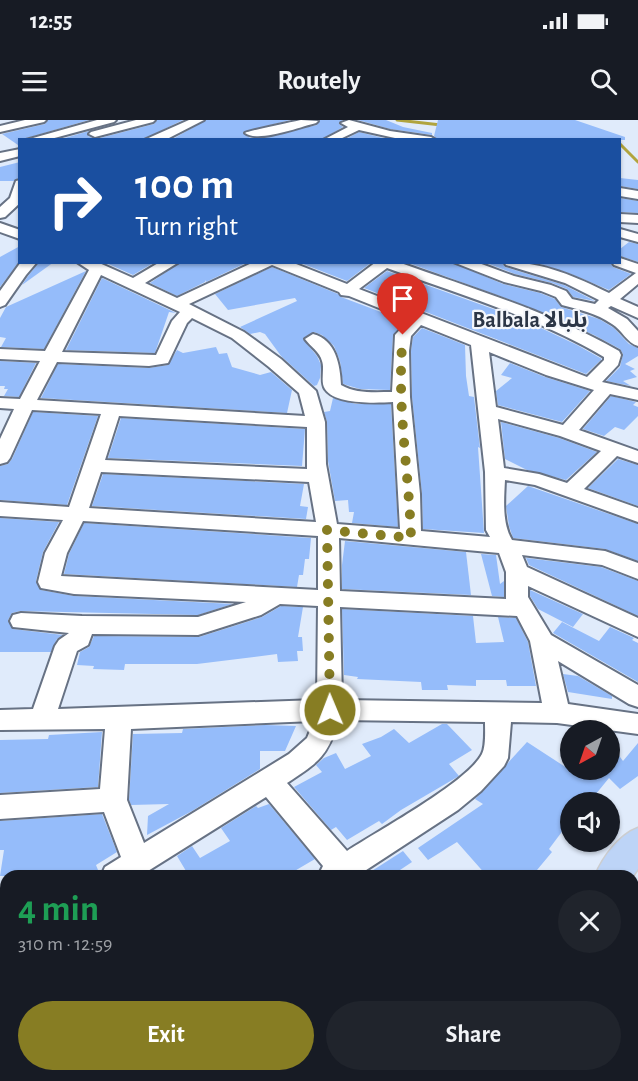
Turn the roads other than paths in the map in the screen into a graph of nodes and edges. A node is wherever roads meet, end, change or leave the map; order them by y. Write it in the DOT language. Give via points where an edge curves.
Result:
graph roads {
  1 [pos="40,120"];
  2 [pos="110,120"];
  3 [pos="149,120"];
  4 [pos="198,120"];
  5 [pos="270,120"];
  6 [pos="312,121"];
  7 [pos="122,123"];
  8 [pos="0,129"];
  9 [pos="251,133"];
  10 [pos="39,138"];
  11 [pos="77,138"];
  12 [pos="157,138"];
  13 [pos="242,138"];
  14 [pos="331,138"];
  15 [pos="400,138"];
  16 [pos="621,192"];
  17 [pos="638,195"];
  18 [pos="18,199"];
  19 [pos="0,200"];
  20 [pos="0,214"];
  21 [pos="621,218"];
  22 [pos="638,219"];
  23 [pos="621,263"];
  24 [pos="28,264"];
  25 [pos="168,264"];
  26 [pos="239,264"];
  27 [pos="262,264"];
  28 [pos="281,264"];
  29 [pos="311,264"];
  30 [pos="385,264"];
  31 [pos="389,264"];
  32 [pos="466,264"];
  33 [pos="92,265"];
  34 [pos="518,265"];
  35 [pos="251,269"];
  36 [pos="638,269"];
  37 [pos="297,272"];
  38 [pos="638,277"];
  39 [pos="509,279"];
  40 [pos="133,284"];
  41 [pos="346,292"];
  42 [pos="486,297"];
  43 [pos="0,302"];
  44 [pos="603,304"];
  45 [pos="184,308"];
  46 [pos="638,313"];
  47 [pos="418,319"];
  48 [pos="313,339"];
  49 [pos="638,341"];
  50 [pos="479,342"];
  51 [pos="0,354"];
  52 [pos="51,356"];
  53 [pos="598,386"];
  54 [pos="638,395"];
  55 [pos="401,398"];
  56 [pos="0,403"];
  57 [pos="26,404"];
  58 [pos="112,409"];
  59 [pos="488,410"];
  60 [pos="316,422"];
  61 [pos="567,432"];
  62 [pos="614,448"];
  63 [pos="2,452"];
  64 [pos="638,457"];
  65 [pos="94,466"];
  66 [pos="495,472"];
  67 [pos="319,476"];
  68 [pos="570,491"];
  69 [pos="0,509"];
  70 [pos="77,513"];
  71 [pos="638,515"];
  72 [pos="327,530"];
  73 [pos="411,538"];
  74 [pos="507,546"];
  75 [pos="638,571"];
  76 [pos="517,572"];
  77 [pos="74,586"];
  78 [pos="139,590"];
  79 [pos="276,596"];
  80 [pos="328,599"];
  81 [pos="522,608"];
  82 [pos="21,621"];
  83 [pos="73,625"];
  84 [pos="130,626"];
  85 [pos="638,628"];
  86 [pos="542,641"];
  87 [pos="638,697"];
  88 [pos="330,710"];
  89 [pos="499,712"];
  90 [pos="557,713"];
  91 [pos="119,719"];
  92 [pos="0,720"];
  93 [pos="42,720"];
  94 [pos="638,724"];
  95 [pos="269,781"];
  96 [pos="113,800"];
  97 [pos="0,807"];
  98 [pos="637,847"];
  99 [pos="126,869"];
  100 [pos="336,870"];
  101 [pos="341,870"];
  102 [pos="617,870"];
  1 -- 8 [label="street"];
  2 -- 10 [label="street"];
  3 -- 7 [label="street"];
  4 -- 12 [label="street"];
  5 -- 9 [label="street"];
  6 -- 9 [label="street" via="271,133"];
  7 -- 11 [label="street"];
  9 -- 13 [label="street"];
  14 -- 15 [label="street" via="352,124"];
  16 -- 17 [label="street"];
  18 -- 19 [label="street"];
  18 -- 20 [label="street"];
  21 -- 22 [label="street"];
  23 -- 36 [label="street"];
  24 -- 43 [label="street"];
  25 -- 40 [label="street"];
  26 -- 35 [label="street"];
  27 -- 35 [label="street"];
  28 -- 37 [label="street"];
  29 -- 37 [label="street"];
  30 -- 41 [label="street"];
  31 -- 42 [label="street"];
  32 -- 39 [label="street"];
  33 -- 40 [label="street"];
  33 -- 52 [label="street"];
  34 -- 39 [label="street"];
  34 -- 44 [label="street" via="570,280"];
  35 -- 45 [label="street"];
  37 -- 41 [label="street"];
  38 -- 44 [label="street"];
  39 -- 42 [label="street"];
  39 -- 44 [label="street" via="546,288 561,294 567,302"];
  40 -- 45 [label="street"];
  41 -- 47 [label="street"];
  42 -- 53 [label="street" via="613,355"];
  44 -- 46 [label="street"];
  44 -- 49 [label="street"];
  45 -- 52 [label="street" via="162,359"];
  45 -- 60 [label="street" via="238,335 275,363 307,391"];
  47 -- 50 [label="street"];
  47 -- 55 [label="street" via="403,335"];
  48 -- 55 [label="street" via="332,360 332,387 338,392"];
  50 -- 53 [label="street"];
  50 -- 59 [label="street"];
  51 -- 52 [label="street"];
  52 -- 57 [label="street"];
  53 -- 54 [label="street"];
  53 -- 61 [label="street"];
  55 -- 73 [label="street"];
  56 -- 57 [label="street"];
  57 -- 58 [label="street"];
  57 -- 63 [label="street"];
  58 -- 60 [label="street"];
  58 -- 65 [label="street"];
  59 -- 61 [label="street"];
  59 -- 66 [label="street"];
  60 -- 67 [label="street"];
  61 -- 62 [label="street"];
  62 -- 64 [label="street"];
  62 -- 68 [label="street"];
  65 -- 67 [label="street"];
  65 -- 70 [label="street"];
  66 -- 68 [label="street" via="539,480"];
  66 -- 74 [label="street" via="494,522"];
  67 -- 72 [label="street"];
  68 -- 71 [label="street"];
  69 -- 70 [label="street"];
  70 -- 72 [label="street"];
  70 -- 77 [label="street" via="50,564 49,582"];
  72 -- 73 [label="street"];
  72 -- 80 [label="street"];
  73 -- 74 [label="street"];
  74 -- 75 [label="street" via="605,558"];
  74 -- 76 [label="street"];
  76 -- 81 [label="street" via="517,598"];
  76 -- 85 [label="street"];
  77 -- 78 [label="street"];
  77 -- 83 [label="street"];
  78 -- 79 [label="street"];
  78 -- 84 [label="street"];
  79 -- 80 [label="street"];
  79 -- 84 [label="street" via="253,609 198,626"];
  80 -- 81 [label="street"];
  80 -- 88 [label="street"];
  81 -- 86 [label="street"];
  82 -- 83 [label="street"];
  83 -- 84 [label="street"];
  83 -- 93 [label="street" via="80,639 67,646"];
  86 -- 87 [label="street"];
  86 -- 90 [label="street"];
  88 -- 89 [label="street"];
  88 -- 91 [label="street"];
  88 -- 95 [label="street" via="318,744"];
  89 -- 90 [label="street"];
  89 -- 101 [label="street" via="495,758 472,783"];
  90 -- 94 [label="street"];
  91 -- 93 [label="street"];
  91 -- 96 [label="street"];
  92 -- 93 [label="street"];
  95 -- 99 [label="street"];
  95 -- 100 [label="street"];
  96 -- 97 [label="street"];
  96 -- 99 [label="street"];
  98 -- 102 [label="main road"];
}
